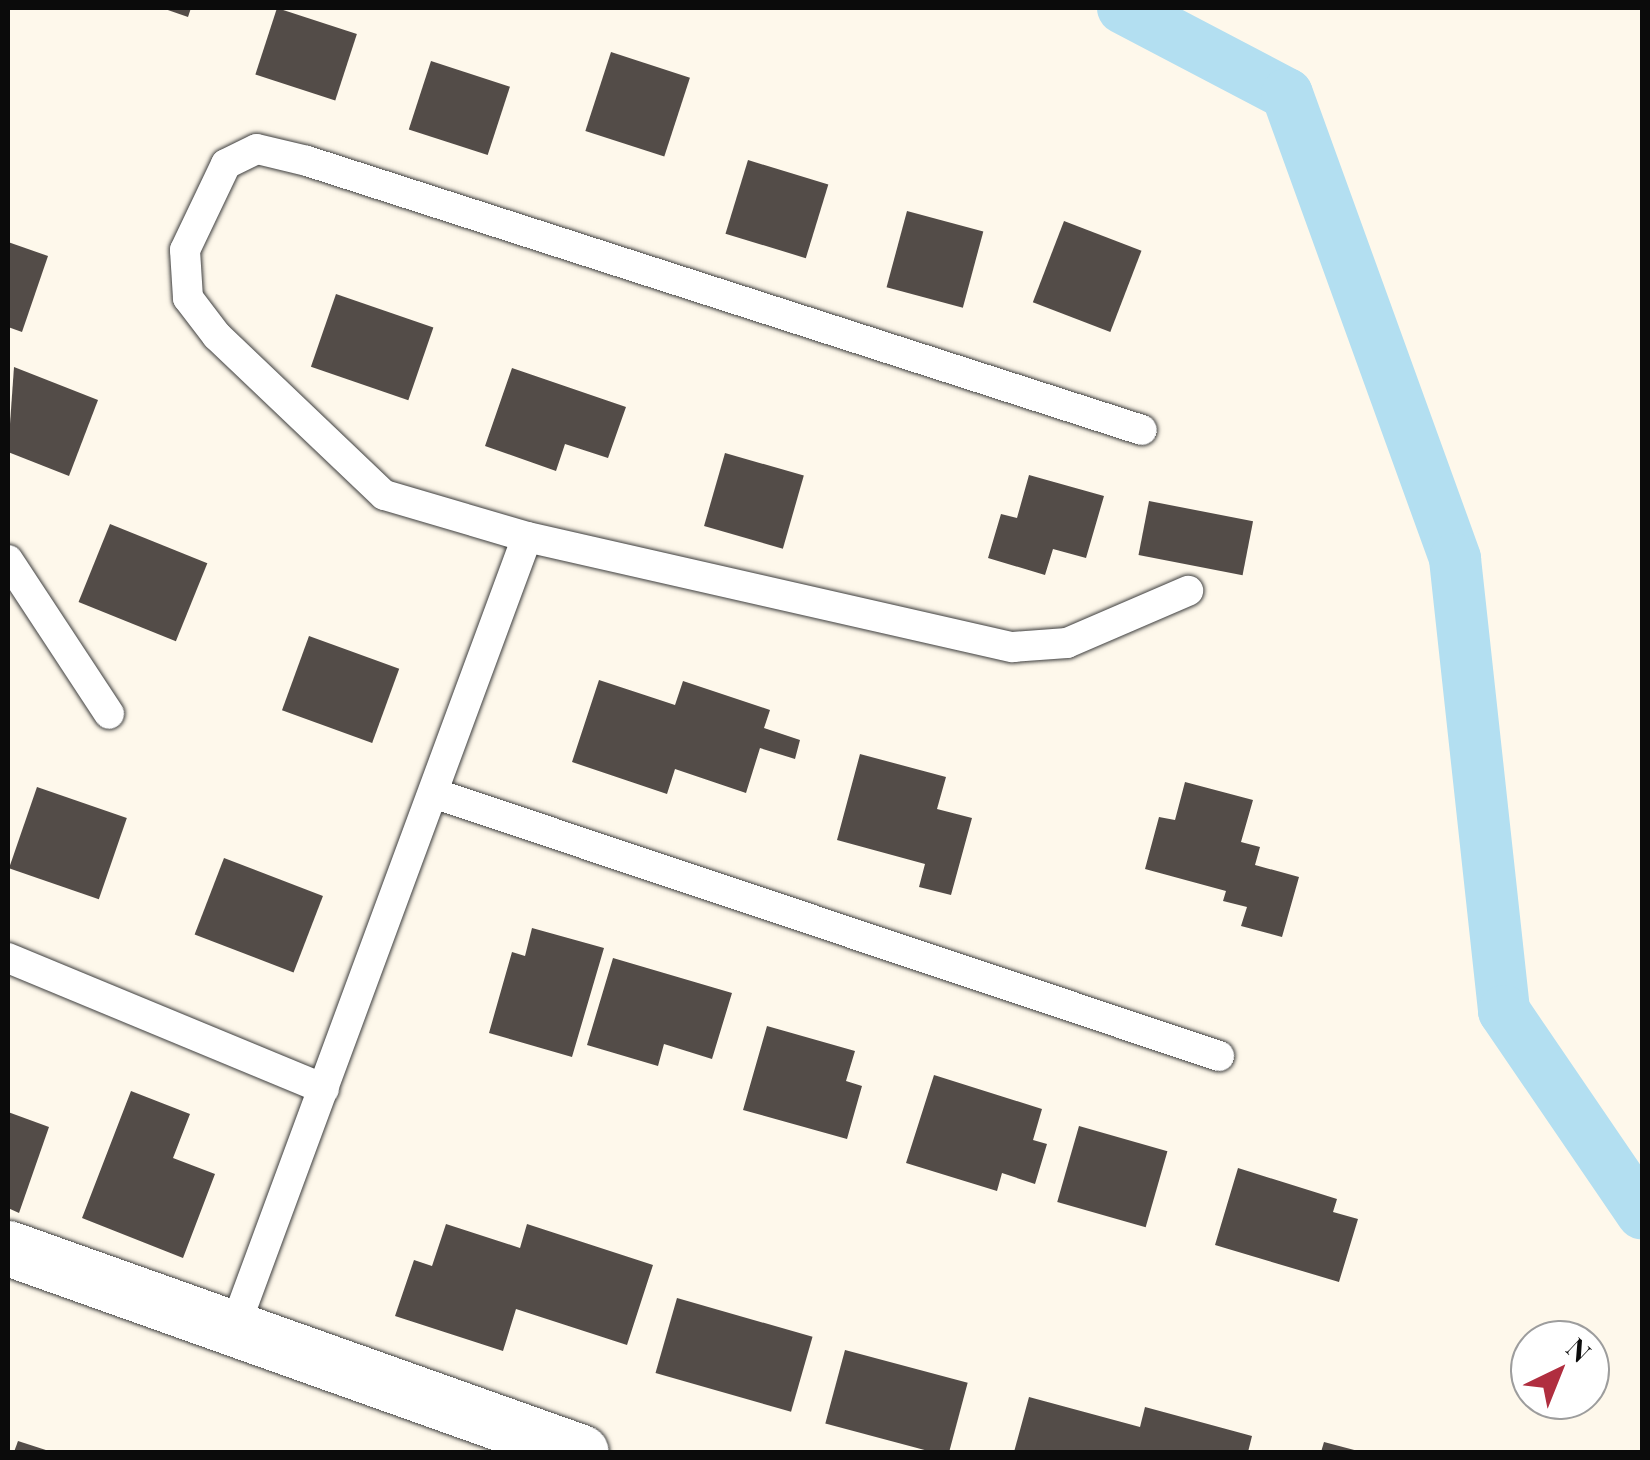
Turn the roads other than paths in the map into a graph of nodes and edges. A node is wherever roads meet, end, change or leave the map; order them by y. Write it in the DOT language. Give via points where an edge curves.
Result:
graph roads {
  1 [pos="1142,430"];
  2 [pos="527,537"];
  3 [pos="8,560"];
  4 [pos="1188,591"];
  5 [pos="109,714"];
  6 [pos="433,793"];
  7 [pos="8,958"];
  8 [pos="1218,1056"];
  9 [pos="324,1089"];
  10 [pos="8,1248"];
  11 [pos="234,1329"];
  12 [pos="581,1452"];
  1 -- 2 [label="lane" via="307,161 258,149 226,164 185,250 188,298 217,336 384,495"];
  2 -- 4 [label="lane" via="1014,647 1067,643"];
  2 -- 6 [label="lane"];
  3 -- 5 [label="lane"];
  6 -- 8 [label="lane"];
  6 -- 9 [label="lane"];
  7 -- 9 [label="lane"];
  9 -- 11 [label="lane"];
  10 -- 11 [label="street"];
  11 -- 12 [label="street"];
}
